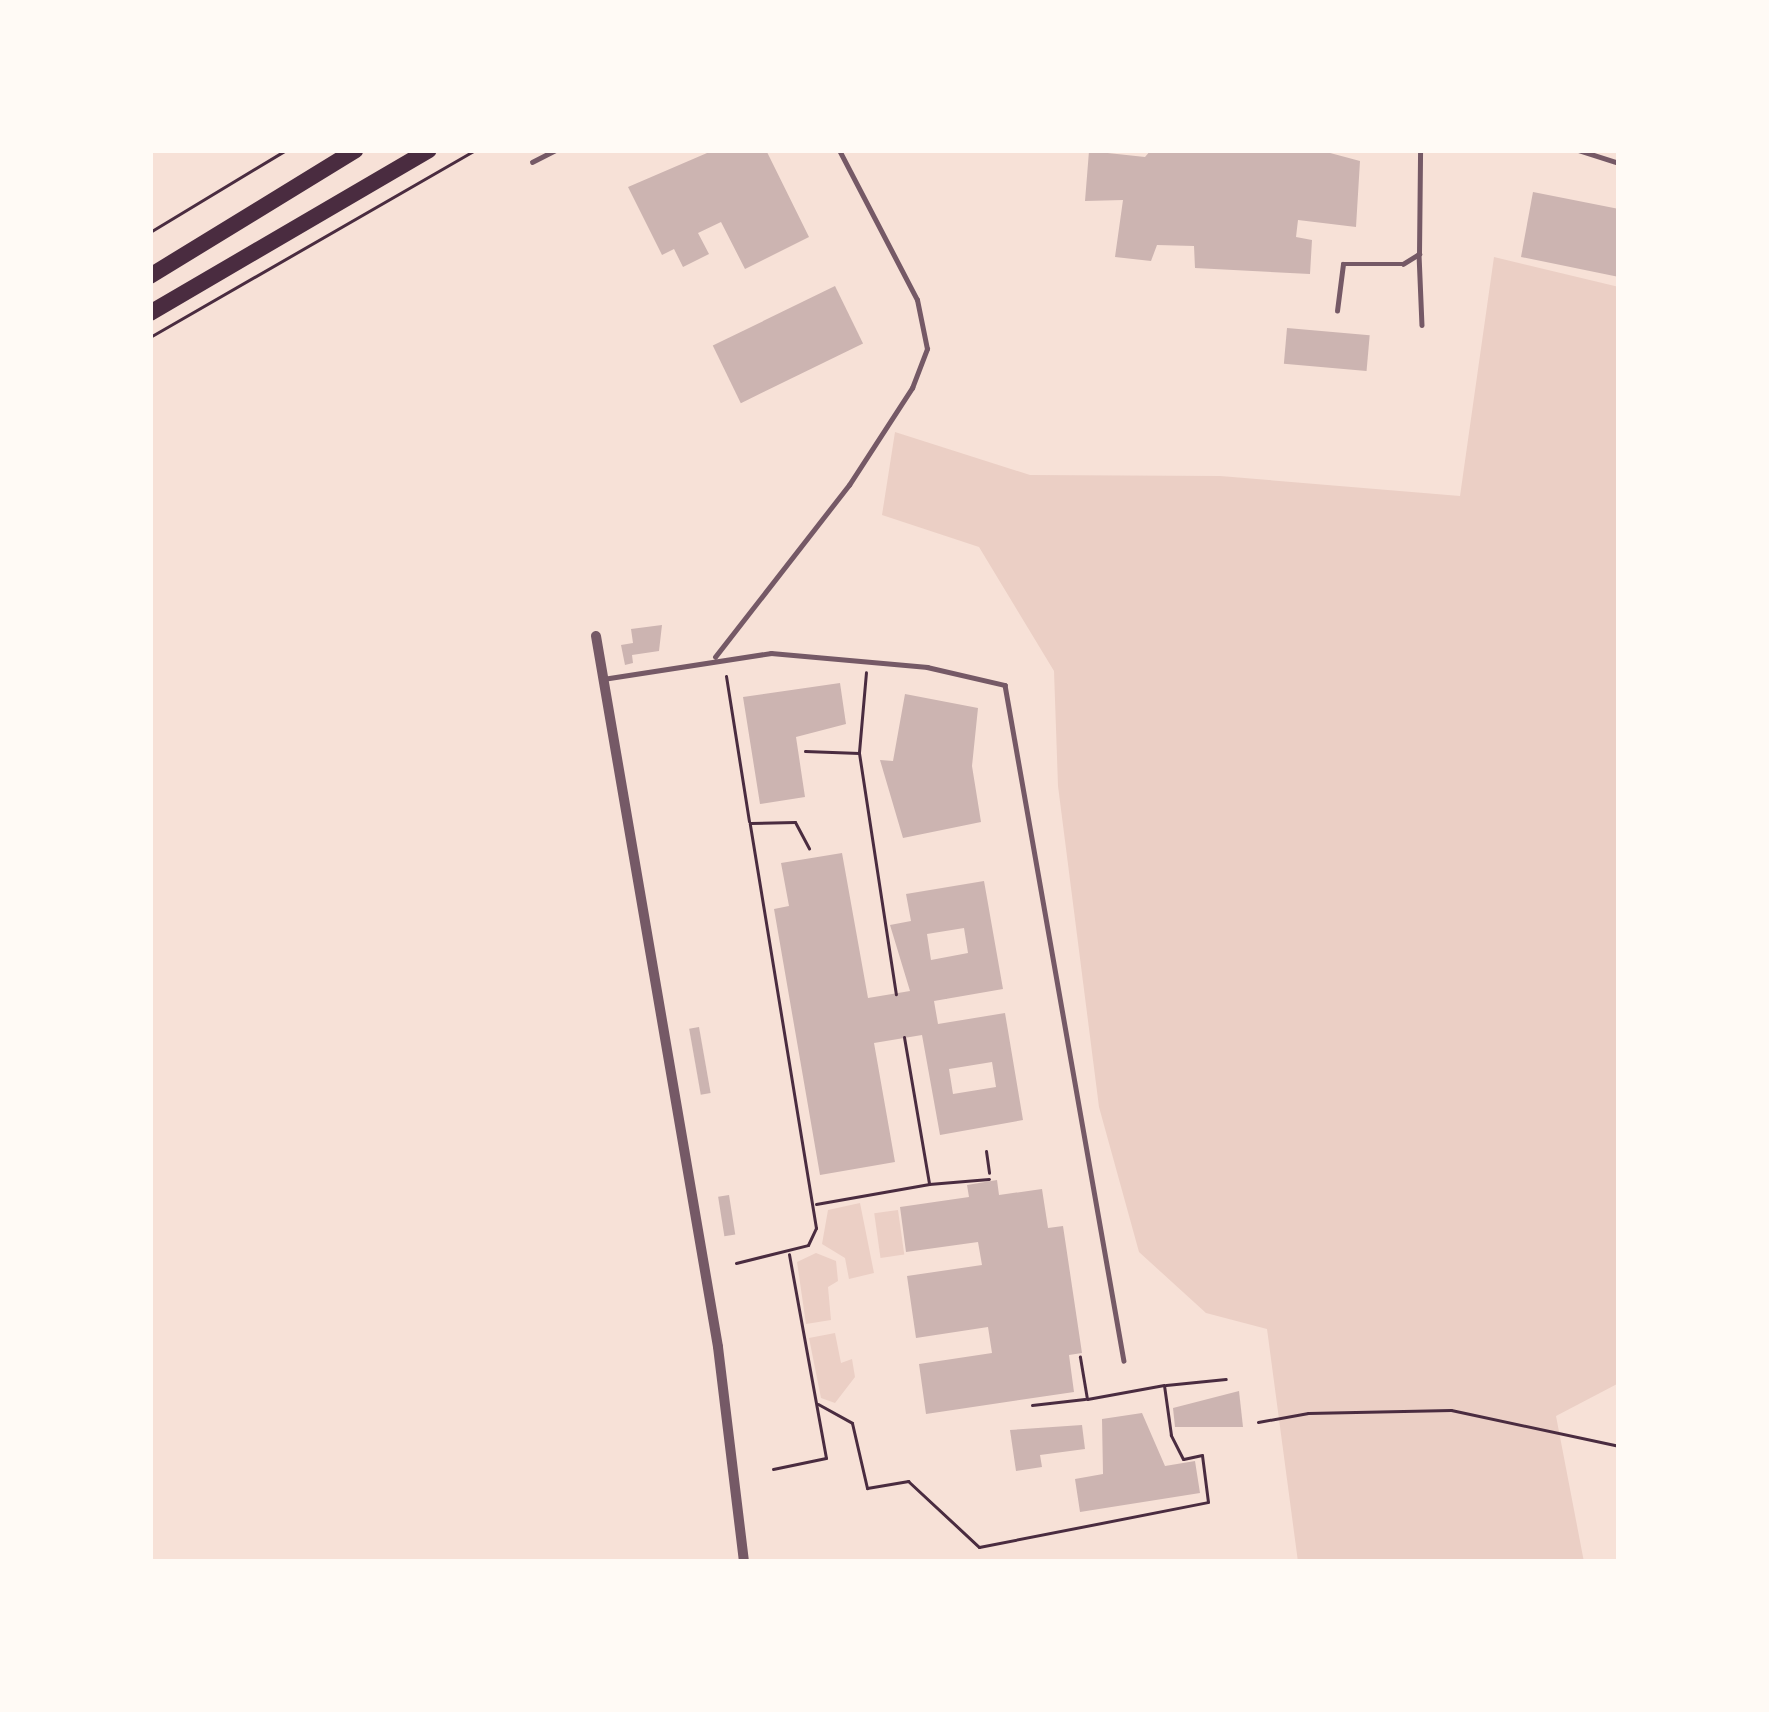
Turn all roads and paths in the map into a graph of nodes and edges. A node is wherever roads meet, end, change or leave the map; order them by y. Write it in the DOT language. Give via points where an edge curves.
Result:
graph roads {
  1 [pos="286,150"];
  2 [pos="356,150"];
  3 [pos="429,150"];
  4 [pos="475,150"];
  5 [pos="556,150"];
  6 [pos="839,150"];
  7 [pos="1420,150"];
  8 [pos="1577,150"];
  9 [pos="532,162"];
  10 [pos="1619,163"];
  11 [pos="150,232"];
  12 [pos="1419,254"];
  13 [pos="150,276"];
  14 [pos="1337,310"];
  15 [pos="150,313"];
  16 [pos="1423,325"];
  17 [pos="150,337"];
  18 [pos="596,636"];
  19 [pos="716,657"];
  20 [pos="867,662"];
  21 [pos="726,676"];
  22 [pos="603,679"];
  23 [pos="805,751"];
  24 [pos="859,753"];
  25 [pos="749,823"];
  26 [pos="809,848"];
  27 [pos="896,994"];
  28 [pos="904,1037"];
  29 [pos="986,1151"];
  30 [pos="929,1184"];
  31 [pos="814,1204"];
  32 [pos="788,1252"];
  33 [pos="736,1263"];
  34 [pos="1080,1357"];
  35 [pos="1124,1361"];
  36 [pos="1226,1379"];
  37 [pos="1164,1385"];
  38 [pos="1087,1399"];
  39 [pos="818,1404"];
  40 [pos="1032,1405"];
  41 [pos="1258,1422"];
  42 [pos="1619,1446"];
  43 [pos="773,1469"];
  44 [pos="744,1562"];
  1 -- 11 [label="path"];
  2 -- 13 [label="highway"];
  3 -- 15 [label="highway"];
  4 -- 17 [label="path"];
  5 -- 9 [label="lane"];
  6 -- 19 [label="lane" via="917,300 927,349 912,388 849,485"];
  7 -- 12 [label="lane"];
  8 -- 10 [label="lane"];
  12 -- 14 [label="lane" via="1403,264 1343,264"];
  12 -- 16 [label="lane"];
  18 -- 22 [label="street"];
  19 -- 20 [label="lane"];
  19 -- 22 [label="lane"];
  20 -- 24 [label="path"];
  20 -- 35 [label="lane" via="1005,685"];
  21 -- 25 [label="path"];
  22 -- 44 [label="street" via="714,1325"];
  23 -- 24 [label="path"];
  24 -- 27 [label="path"];
  25 -- 26 [label="path" via="795,822"];
  25 -- 31 [label="path"];
  28 -- 30 [label="path"];
  29 -- 30 [label="path" via="989,1177"];
  30 -- 31 [label="path"];
  31 -- 32 [label="path" via="808,1245"];
  32 -- 33 [label="path"];
  32 -- 39 [label="path"];
  34 -- 38 [label="path"];
  36 -- 37 [label="path"];
  37 -- 38 [label="path"];
  37 -- 39 [label="path" via="1171,1435 1183,1459 1202,1455 1208,1502 979,1547 908,1480 867,1488 852,1423"];
  38 -- 40 [label="path"];
  39 -- 43 [label="path" via="826,1458"];
  41 -- 42 [label="path" via="1451,1410"];
}
